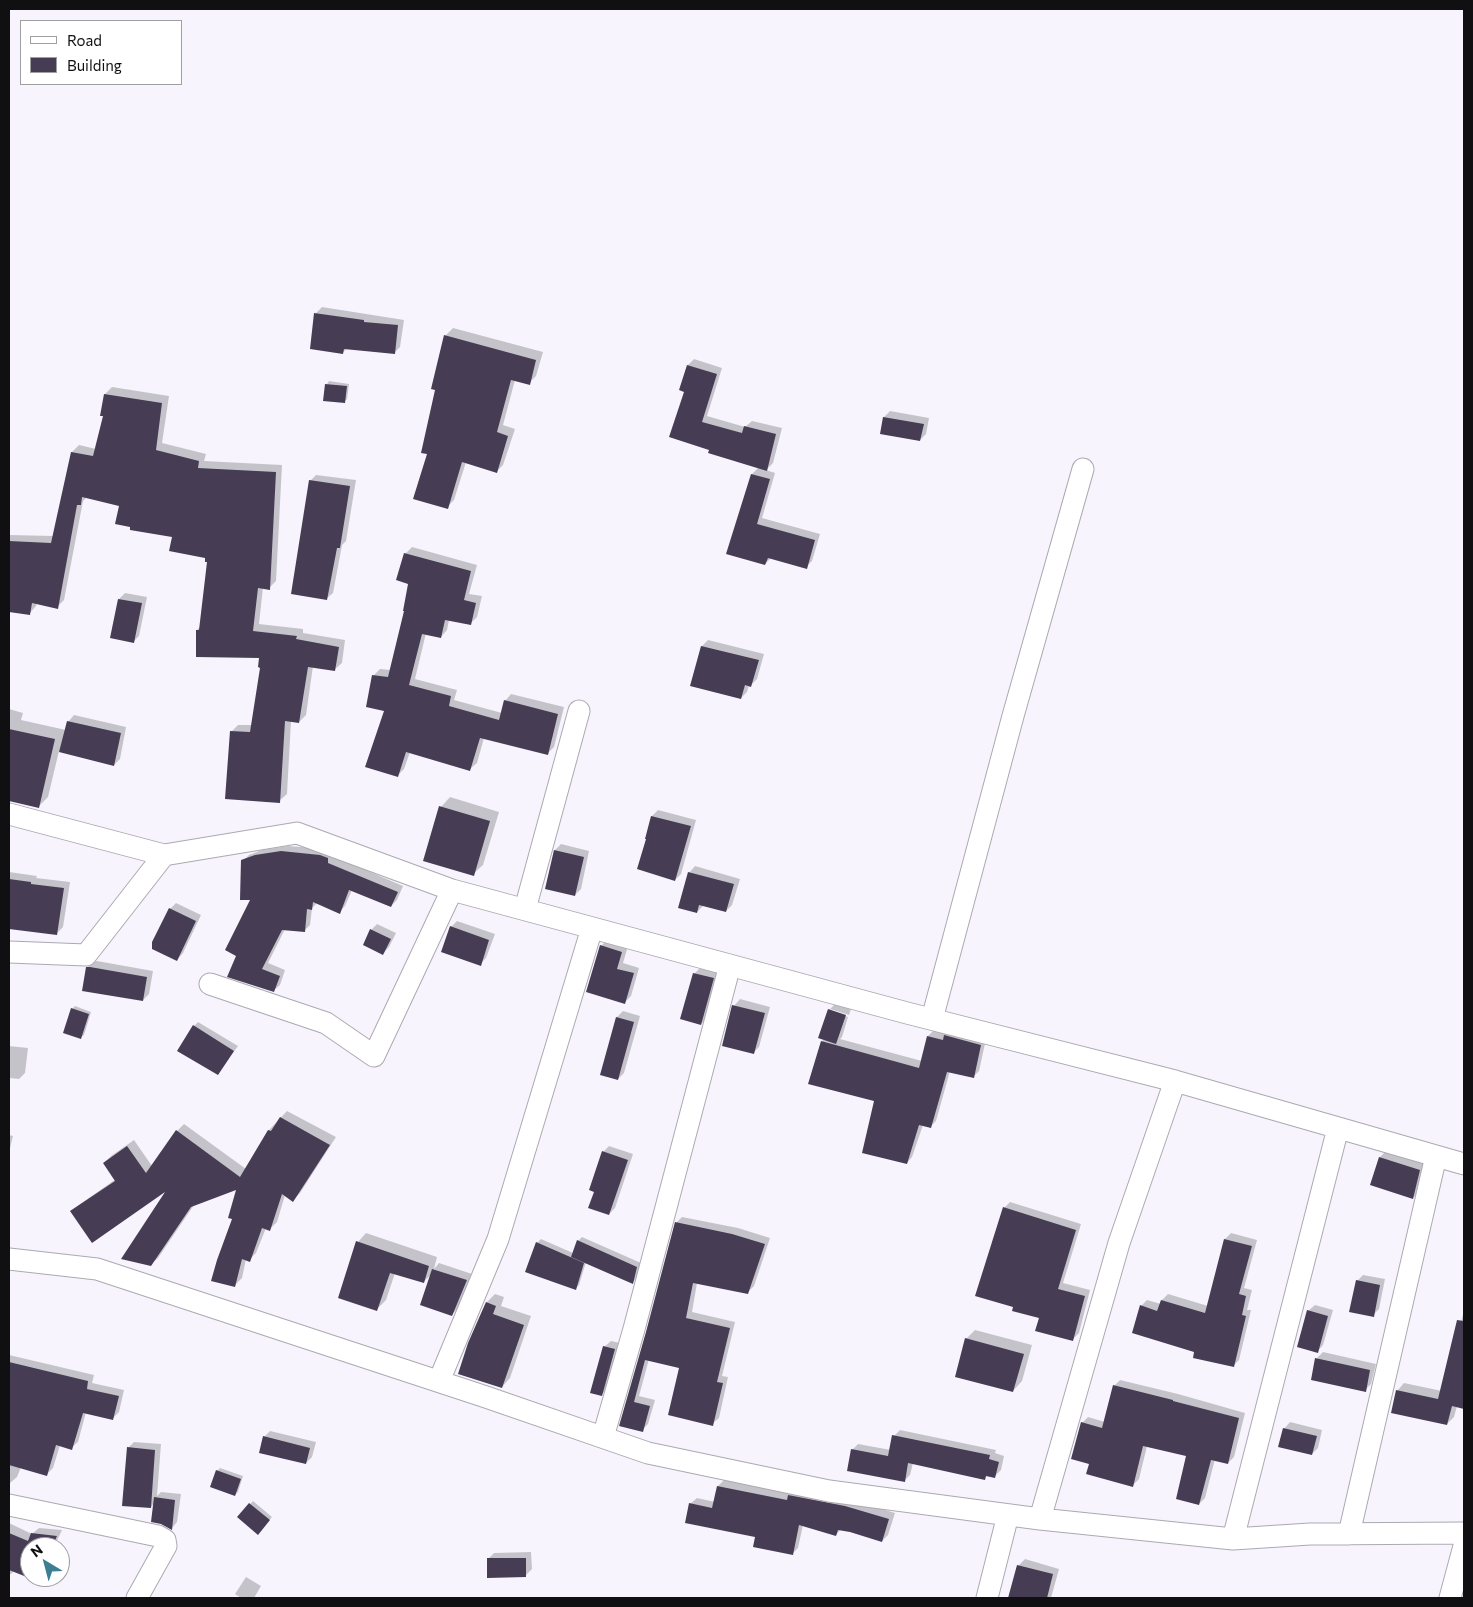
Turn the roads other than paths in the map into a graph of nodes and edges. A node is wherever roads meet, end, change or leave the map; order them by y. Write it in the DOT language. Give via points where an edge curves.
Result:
graph roads {
  1 [pos="1083,469"];
  2 [pos="579,711"];
  3 [pos="9,814"];
  4 [pos="164,855"];
  5 [pos="452,890"];
  6 [pos="526,909"];
  7 [pos="592,928"];
  8 [pos="9,952"];
  9 [pos="730,965"];
  10 [pos="210,984"];
  11 [pos="932,1020"];
  12 [pos="1175,1081"];
  13 [pos="1338,1128"];
  14 [pos="1436,1156"];
  15 [pos="1464,1164"];
  16 [pos="9,1259"];
  17 [pos="438,1381"];
  18 [pos="603,1437"];
  19 [pos="9,1505"];
  20 [pos="1008,1515"];
  21 [pos="1040,1519"];
  22 [pos="1464,1533"];
  23 [pos="1349,1534"];
  24 [pos="1233,1538"];
  25 [pos="1464,1546"];
  26 [pos="137,1598"];
  27 [pos="987,1598"];
  28 [pos="1450,1598"];
  1 -- 11 [label="street" via="1010,725"];
  2 -- 6 [label="street"];
  3 -- 4 [label="street"];
  4 -- 5 [label="street" via="298,833"];
  4 -- 8 [label="street" via="86,955"];
  5 -- 6 [label="street"];
  5 -- 10 [label="street" via="374,1056 326,1023"];
  6 -- 7 [label="street"];
  7 -- 9 [label="street"];
  7 -- 17 [label="street" via="498,1239"];
  9 -- 11 [label="street"];
  9 -- 18 [label="street"];
  11 -- 12 [label="street"];
  12 -- 13 [label="street"];
  12 -- 21 [label="street" via="1119,1243"];
  13 -- 14 [label="street"];
  13 -- 24 [label="street"];
  14 -- 15 [label="street"];
  14 -- 23 [label="street"];
  16 -- 17 [label="street" via="97,1269"];
  17 -- 18 [label="street"];
  18 -- 20 [label="street" via="648,1453 830,1491"];
  19 -- 26 [label="street" via="158,1536 164,1540 166,1546"];
  20 -- 21 [label="street"];
  20 -- 27 [label="street"];
  21 -- 24 [label="street"];
  22 -- 23 [label="street"];
  23 -- 24 [label="street"];
  25 -- 28 [label="street"];
}
